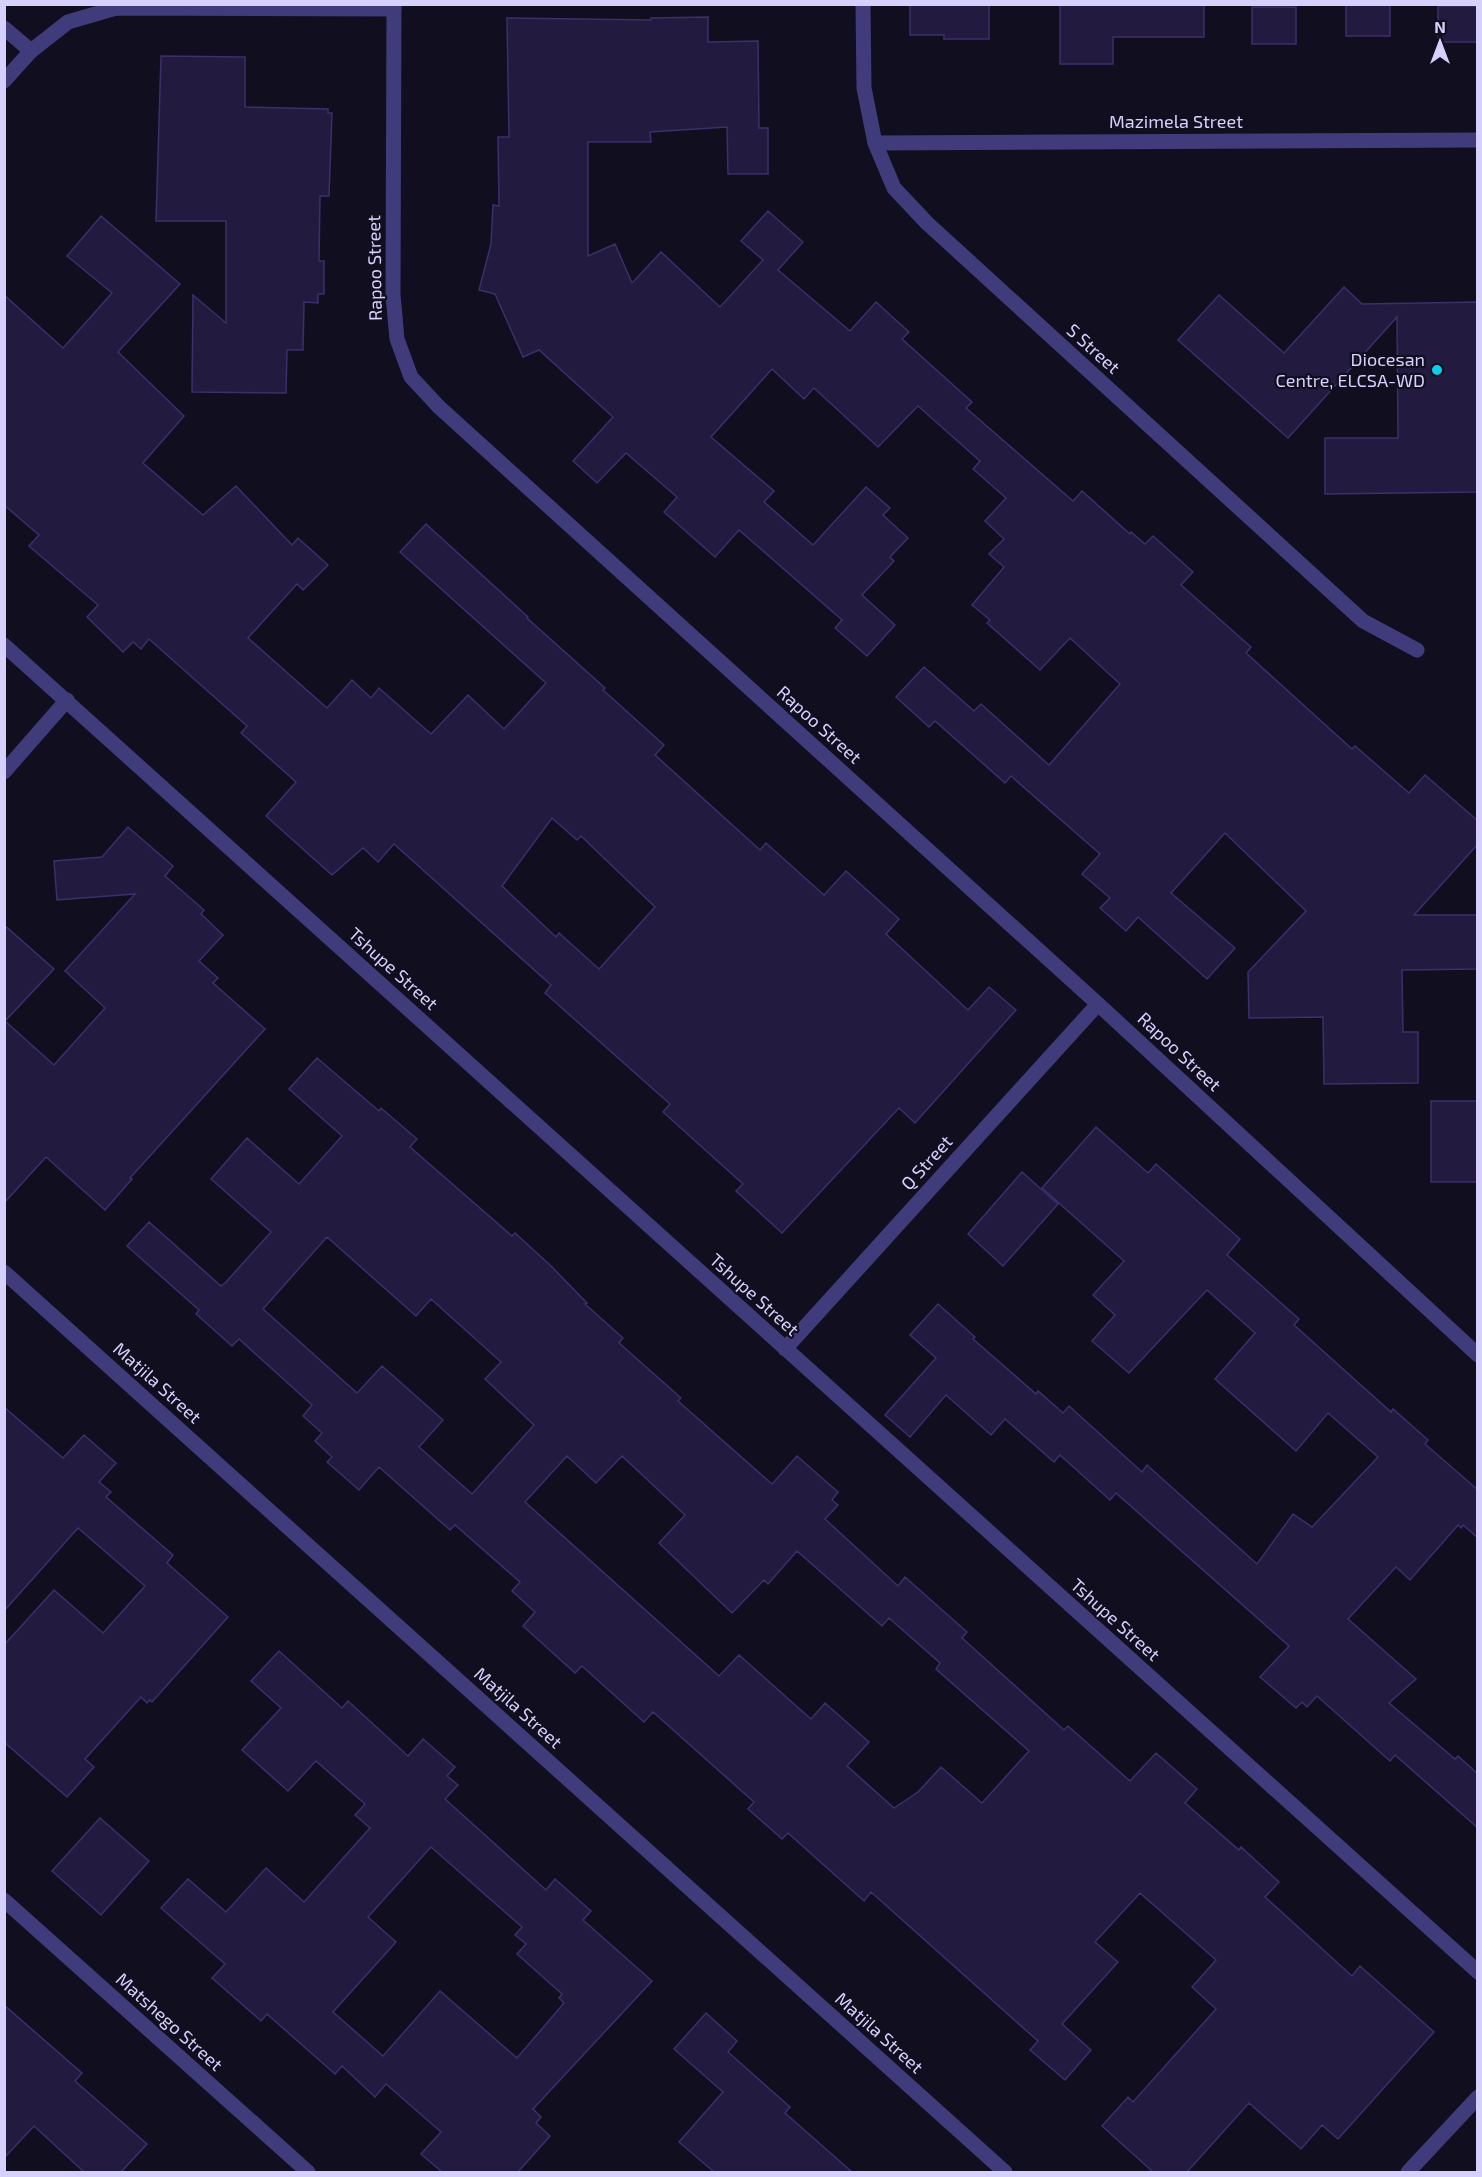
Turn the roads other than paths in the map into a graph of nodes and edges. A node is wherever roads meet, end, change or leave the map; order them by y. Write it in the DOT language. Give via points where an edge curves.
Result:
graph roads {
  1 [pos="863,4"];
  2 [pos="394,7"];
  3 [pos="4,28"];
  4 [pos="31,51"];
  5 [pos="4,81"];
  6 [pos="1478,140"];
  7 [pos="875,143"];
  8 [pos="4,645"];
  9 [pos="1417,650"];
  10 [pos="67,700"];
  11 [pos="4,772"];
  12 [pos="1098,1004"];
  13 [pos="4,1272"];
  14 [pos="785,1349"];
  15 [pos="1478,1355"];
  16 [pos="4,1900"];
  17 [pos="1478,1972"];
  18 [pos="1478,2097"];
  19 [pos="308,2172"];
  20 [pos="1005,2172"];
  21 [pos="1408,2172"];
  1 -- 7 [label="street, S Street" via="864,88"];
  2 -- 4 [label="street" via="116,8 68,22"];
  2 -- 12 [label="street, Rapoo Street" via="393,295 397,339 411,378"];
  3 -- 4 [label="street"];
  4 -- 5 [label="street"];
  6 -- 7 [label="street, Mazimela Street"];
  7 -- 9 [label="street, S Street" via="894,188 927,224 1363,621"];
  8 -- 10 [label="street, Tshupe Street"];
  10 -- 11 [label="street"];
  10 -- 14 [label="street, Tshupe Street"];
  12 -- 14 [label="street, Q Street"];
  12 -- 15 [label="street, Rapoo Street"];
  13 -- 20 [label="street, Matjila Street"];
  14 -- 17 [label="street, Tshupe Street"];
  16 -- 19 [label="street, Matshego Street"];
  18 -- 21 [label="street"];
}
